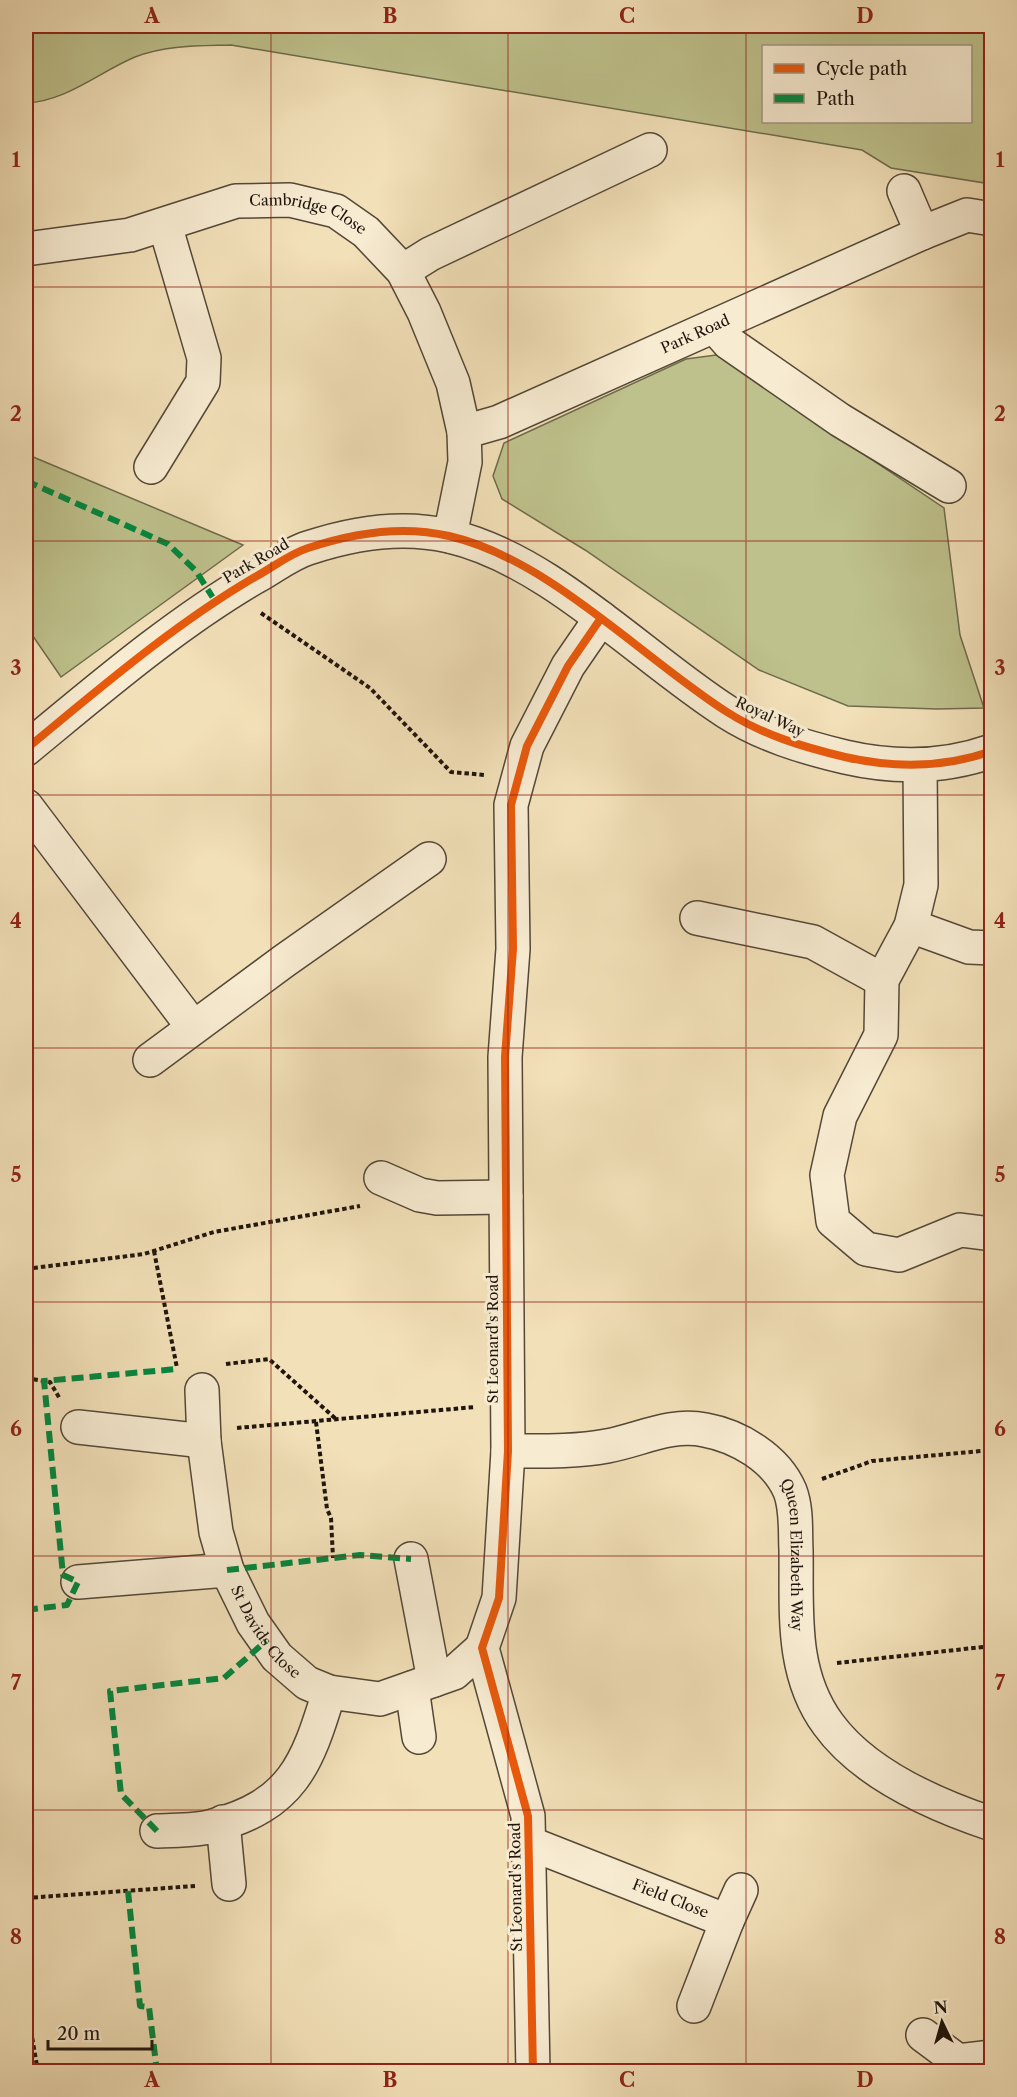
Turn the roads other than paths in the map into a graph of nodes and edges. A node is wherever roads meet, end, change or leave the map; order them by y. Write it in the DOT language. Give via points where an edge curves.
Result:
graph roads {
  1 [pos="650,150"];
  2 [pos="904,191"];
  3 [pos="979,217"];
  4 [pos="165,225"];
  5 [pos="922,233"];
  6 [pos="26,249"];
  7 [pos="403,272"];
  8 [pos="714,326"];
  9 [pos="464,432"];
  10 [pos="152,467"];
  11 [pos="949,486"];
  12 [pos="450,536"];
  13 [pos="601,618"];
  14 [pos="26,749"];
  15 [pos="992,751"];
  16 [pos="920,765"];
  17 [pos="26,806"];
  18 [pos="429,859"];
  19 [pos="697,918"];
  20 [pos="911,926"];
  21 [pos="992,948"];
  22 [pos="882,980"];
  23 [pos="193,1027"];
  24 [pos="150,1060"];
  25 [pos="381,1178"];
  26 [pos="506,1197"];
  27 [pos="992,1234"];
  28 [pos="195,1379"];
  29 [pos="78,1427"];
  30 [pos="204,1436"];
  31 [pos="508,1451"];
  32 [pos="411,1559"];
  33 [pos="227,1570"];
  34 [pos="78,1582"];
  35 [pos="482,1648"];
  36 [pos="423,1684"];
  37 [pos="329,1692"];
  38 [pos="419,1737"];
  39 [pos="223,1822"];
  40 [pos="992,1824"];
  41 [pos="157,1831"];
  42 [pos="529,1843"];
  43 [pos="229,1884"];
  44 [pos="741,1890"];
  45 [pos="727,1921"];
  46 [pos="694,2006"];
  47 [pos="923,2036"];
  48 [pos="992,2057"];
  49 [pos="958,2066"];
  50 [pos="533,2072"];
  1 -- 7 [label="street" via="430,254"];
  2 -- 5 [label="street"];
  3 -- 5 [label="street, Park Road"];
  4 -- 6 [label="street, Cambridge Close" via="130,235"];
  4 -- 7 [label="street, Cambridge Close" via="236,201 290,200 336,211 366,232"];
  4 -- 10 [label="street" via="204,358 203,382"];
  5 -- 8 [label="street, Park Road"];
  7 -- 9 [label="street, Cambridge Close" via="453,383"];
  8 -- 9 [label="street, Park Road" via="499,422"];
  8 -- 11 [label="street" via="729,343 840,420"];
  9 -- 12 [label="street" via="465,462"];
  12 -- 13 [label="street, Park Road" via="513,559"];
  12 -- 14 [label="street, Park Road" via="414,531 362,532 304,549 230,592 86,699"];
  13 -- 16 [label="street, Royal Way" via="728,713 796,746 870,763"];
  13 -- 26 [label="street, St Leonard's Road" via="568,666 527,746 511,805 513,949 506,1058"];
  15 -- 16 [label="street, Royal Way"];
  16 -- 20 [label="street" via="921,885"];
  17 -- 23 [label="street"];
  18 -- 23 [label="street"];
  19 -- 22 [label="street" via="813,942"];
  20 -- 21 [label="street" via="969,947"];
  20 -- 22 [label="street"];
  22 -- 27 [label="street" via="881,1035 840,1116 827,1175 833,1221 866,1249 899,1256 960,1230"];
  23 -- 24 [label="street"];
  25 -- 26 [label="street" via="436,1198"];
  26 -- 31 [label="street, St Leonard's Road"];
  28 -- 30 [label="street, St Davids Close"];
  29 -- 30 [label="street"];
  30 -- 33 [label="street, St Davids Close" via="216,1532"];
  31 -- 35 [label="street, St Leonard's Road" via="500,1598"];
  31 -- 40 [label="street, Queen Elizabeth Way" via="587,1449 667,1430 703,1430 736,1440 760,1455 790,1492 801,1667 817,1708 841,1741 866,1761 927,1799"];
  32 -- 36 [label="street"];
  33 -- 34 [label="street"];
  33 -- 37 [label="street, St Davids Close" via="253,1623 277,1657 307,1683"];
  35 -- 36 [label="street, St Davids Close" via="454,1673"];
  35 -- 42 [label="street, St Leonard's Road" via="528,1815"];
  36 -- 37 [label="street, St Davids Close" via="380,1699"];
  36 -- 38 [label="street"];
  37 -- 39 [label="street" via="314,1743 292,1782 257,1811"];
  39 -- 41 [label="street" via="211,1827"];
  39 -- 43 [label="street"];
  42 -- 45 [label="street, Field Close"];
  42 -- 50 [label="street, St Leonard's Road"];
  44 -- 45 [label="street"];
  45 -- 46 [label="street, Field Close"];
  47 -- 49 [label="street"];
  48 -- 49 [label="street"];
}
